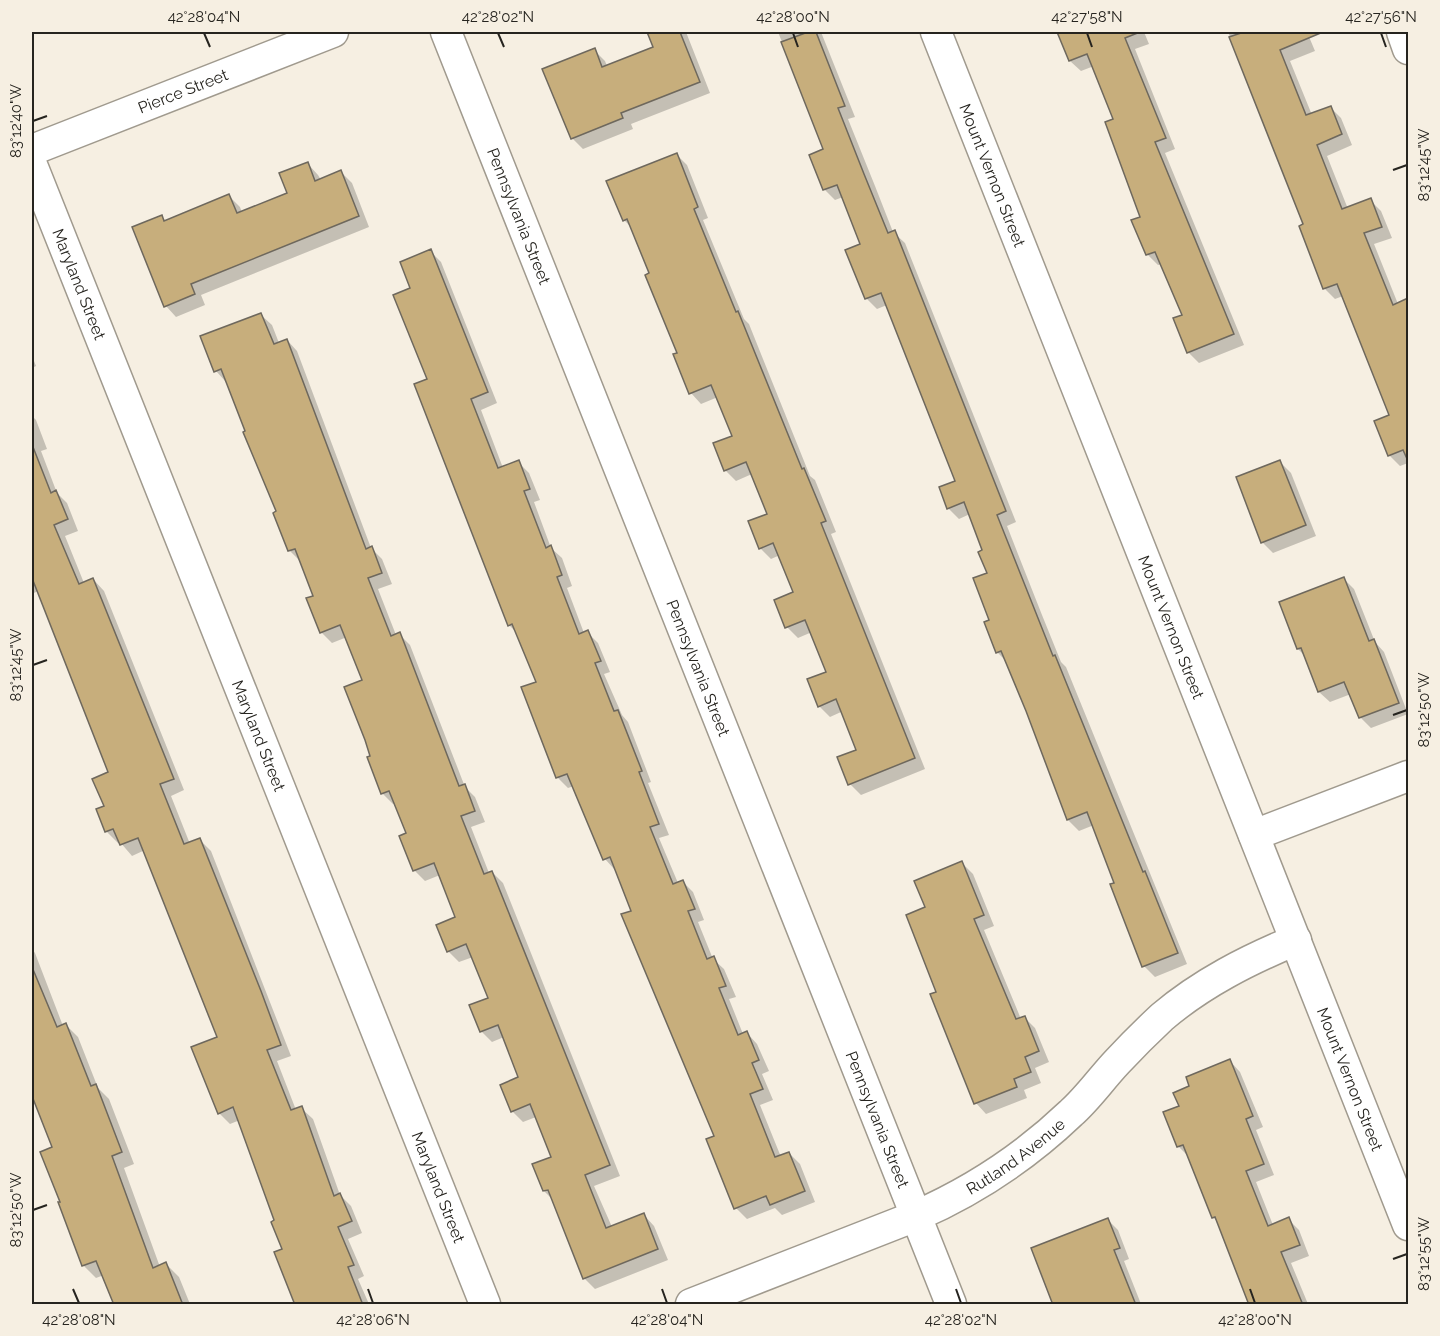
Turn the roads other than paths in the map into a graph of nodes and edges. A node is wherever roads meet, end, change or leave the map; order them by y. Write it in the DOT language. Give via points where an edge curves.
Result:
graph roads {
  1 [pos="333,32"];
  2 [pos="447,32"];
  3 [pos="936,32"];
  4 [pos="1402,32"];
  5 [pos="1408,49"];
  6 [pos="32,150"];
  7 [pos="32,165"];
  8 [pos="1408,776"];
  9 [pos="1254,835"];
  10 [pos="1296,940"];
  11 [pos="1405,1207"];
  12 [pos="916,1216"];
  13 [pos="485,1305"];
  14 [pos="691,1305"];
  15 [pos="951,1305"];
  1 -- 6 [label="street, Pierce Street"];
  2 -- 12 [label="street, Pennsylvania Street"];
  3 -- 9 [label="street, Mount Vernon Street"];
  4 -- 5 [label="street"];
  7 -- 13 [label="street, Maryland Street"];
  8 -- 9 [label="street"];
  9 -- 10 [label="street, Mount Vernon Street"];
  10 -- 11 [label="street, Mount Vernon Street"];
  10 -- 12 [label="street, Rutland Avenue" via="1255,957 1163,1017 1046,1136 982,1182"];
  12 -- 14 [label="street, Rutland Avenue"];
  12 -- 15 [label="street, Pennsylvania Street"];
}
